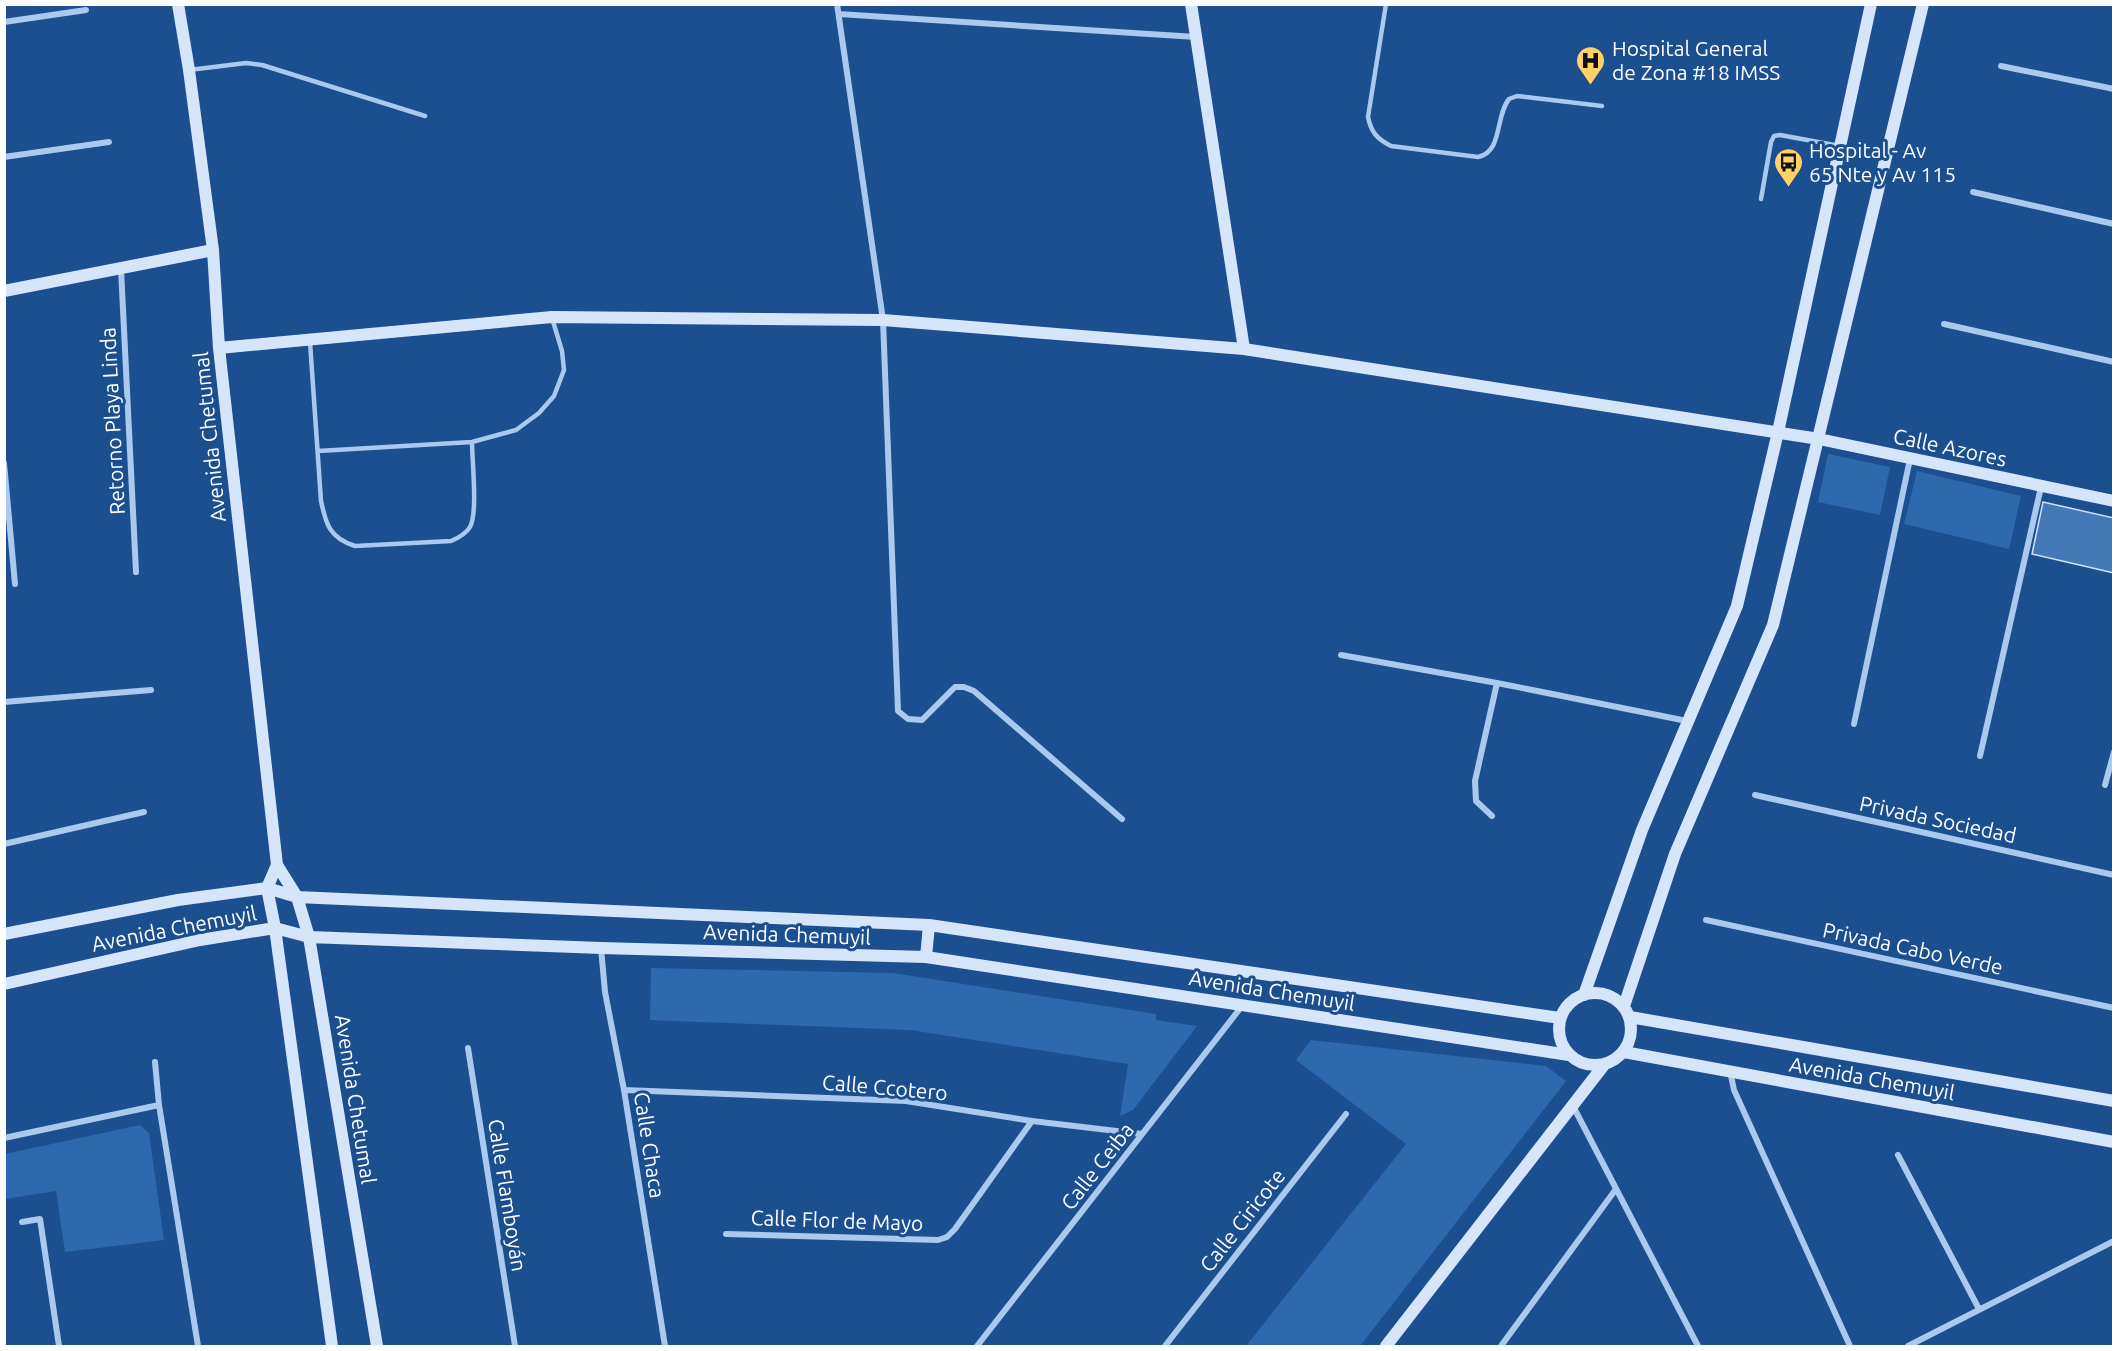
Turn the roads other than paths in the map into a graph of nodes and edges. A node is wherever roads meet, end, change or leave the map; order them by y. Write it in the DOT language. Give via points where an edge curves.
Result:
graph roads {
  1 [pos="178,4"];
  2 [pos="837,4"];
  3 [pos="1191,4"];
  4 [pos="1386,4"];
  5 [pos="1870,4"];
  6 [pos="1923,4"];
  7 [pos="86,10"];
  8 [pos="839,14"];
  9 [pos="4,22"];
  10 [pos="1196,37"];
  11 [pos="2001,66"];
  12 [pos="189,70"];
  13 [pos="2114,89"];
  14 [pos="1602,106"];
  15 [pos="425,116"];
  16 [pos="109,142"];
  17 [pos="1840,146"];
  18 [pos="4,157"];
  19 [pos="1973,192"];
  20 [pos="1761,199"];
  21 [pos="2114,224"];
  22 [pos="213,250"];
  23 [pos="121,269"];
  24 [pos="4,291"];
  25 [pos="552,317"];
  26 [pos="883,320"];
  27 [pos="1944,324"];
  28 [pos="310,339"];
  29 [pos="219,348"];
  30 [pos="1244,349"];
  31 [pos="2114,362"];
  32 [pos="1778,432"];
  33 [pos="1819,439"];
  34 [pos="472,442"];
  35 [pos="318,451"];
  36 [pos="1910,459"];
  37 [pos="4,463"];
  38 [pos="2042,487"];
  39 [pos="2114,501"];
  40 [pos="136,572"];
  41 [pos="15,584"];
  42 [pos="1341,655"];
  43 [pos="1497,683"];
  44 [pos="151,690"];
  45 [pos="4,702"];
  46 [pos="1687,722"];
  47 [pos="1854,724"];
  48 [pos="2114,753"];
  49 [pos="1980,756"];
  50 [pos="2106,785"];
  51 [pos="1755,795"];
  52 [pos="144,812"];
  53 [pos="1492,816"];
  54 [pos="1122,819"];
  55 [pos="4,844"];
  56 [pos="277,865"];
  57 [pos="2114,874"];
  58 [pos="267,888"];
  59 [pos="297,897"];
  60 [pos="1706,920"];
  61 [pos="929,925"];
  62 [pos="275,928"];
  63 [pos="4,934"];
  64 [pos="309,937"];
  65 [pos="601,948"];
  66 [pos="926,957"];
  67 [pos="4,984"];
  68 [pos="1584,995"];
  69 [pos="1243,1005"];
  70 [pos="2114,1008"];
  71 [pos="1627,1012"];
  72 [pos="1560,1018"];
  73 [pos="468,1048"];
  74 [pos="1624,1052"];
  75 [pos="1569,1055"];
  76 [pos="155,1062"];
  77 [pos="1604,1065"];
  78 [pos="1730,1071"];
  79 [pos="624,1090"];
  80 [pos="2114,1101"];
  81 [pos="159,1105"];
  82 [pos="1573,1106"];
  83 [pos="1346,1114"];
  84 [pos="1032,1121"];
  85 [pos="1142,1134"];
  86 [pos="4,1138"];
  87 [pos="2114,1142"];
  88 [pos="1898,1155"];
  89 [pos="1616,1189"];
  90 [pos="22,1222"];
  91 [pos="726,1234"];
  92 [pos="2114,1241"];
  93 [pos="1979,1309"];
  94 [pos="59,1347"];
  95 [pos="198,1347"];
  96 [pos="332,1347"];
  97 [pos="377,1347"];
  98 [pos="515,1347"];
  99 [pos="665,1347"];
  100 [pos="977,1347"];
  101 [pos="1166,1347"];
  102 [pos="1386,1347"];
  103 [pos="1501,1347"];
  104 [pos="1698,1347"];
  105 [pos="1850,1347"];
  106 [pos="1908,1347"];
  1 -- 12 [label="main road, Avenida Chetumal"];
  2 -- 8 [label="street"];
  3 -- 10 [label="main road"];
  4 -- 14 [label="lane" via="1368,117 1379,140 1391,146 1478,157 1494,147 1501,113 1509,99 1517,96"];
  5 -- 17 [label="main road"];
  6 -- 33 [label="main road"];
  7 -- 9 [label="street"];
  8 -- 10 [label="street"];
  8 -- 26 [label="street"];
  10 -- 30 [label="main road"];
  11 -- 13 [label="street"];
  12 -- 15 [label="lane" via="262,64"];
  12 -- 22 [label="main road, Avenida Chetumal"];
  16 -- 18 [label="street"];
  17 -- 20 [label="lane" via="1774,136"];
  17 -- 32 [label="main road"];
  19 -- 21 [label="street"];
  22 -- 23 [label="main road"];
  22 -- 29 [label="main road, Avenida Chetumal"];
  23 -- 24 [label="main road"];
  23 -- 40 [label="street, Retorno Playa Linda"];
  25 -- 26 [label="main road, Calle Azores"];
  25 -- 28 [label="main road, Calle Azores"];
  25 -- 34 [label="lane" via="564,370 554,396 516,430"];
  26 -- 30 [label="main road, Calle Azores"];
  26 -- 54 [label="street" via="898,711 908,719 922,720 955,687 974,691"];
  27 -- 31 [label="street"];
  28 -- 29 [label="main road, Calle Azores"];
  28 -- 35 [label="lane"];
  29 -- 56 [label="main road, Avenida Chetumal"];
  30 -- 32 [label="main road, Calle Azores"];
  32 -- 33 [label="main road, Calle Azores"];
  32 -- 46 [label="main road" via="1737,606"];
  33 -- 36 [label="main road, Calle Azores"];
  33 -- 71 [label="main road" via="1773,625 1675,854"];
  34 -- 35 [label="lane"];
  34 -- 35 [label="lane" via="474,513 470,527 452,541 355,546 344,543 326,523"];
  36 -- 38 [label="main road, Calle Azores"];
  36 -- 47 [label="street"];
  37 -- 41 [label="street"];
  38 -- 39 [label="main road, Calle Azores"];
  38 -- 49 [label="street"];
  42 -- 43 [label="street"];
  43 -- 46 [label="street"];
  43 -- 53 [label="street" via="1475,781 1476,801"];
  44 -- 45 [label="street"];
  46 -- 68 [label="main road" via="1642,830"];
  48 -- 50 [label="street"];
  51 -- 57 [label="street, Privada Sociedad"];
  52 -- 55 [label="street"];
  56 -- 58 [label="main road, Avenida Chetumal"];
  56 -- 59 [label="main road, Avenida Chetumal"];
  58 -- 59 [label="main road, Avenida Chemuyil"];
  58 -- 62 [label="main road"];
  58 -- 63 [label="main road, Avenida Chemuyil" via="178,900"];
  59 -- 61 [label="main road, Avenida Chemuyil"];
  59 -- 64 [label="main road, Avenida Chetumal"];
  60 -- 70 [label="street, Privada Cabo Verde"];
  61 -- 66 [label="main road"];
  61 -- 72 [label="main road, Avenida Chemuyil"];
  62 -- 64 [label="main road, Avenida Chemuyil"];
  62 -- 67 [label="main road, Avenida Chemuyil" via="200,940"];
  62 -- 96 [label="main road"];
  64 -- 65 [label="main road, Avenida Chemuyil"];
  64 -- 97 [label="main road, Avenida Chetumal"];
  65 -- 66 [label="main road, Avenida Chemuyil"];
  65 -- 79 [label="street, Calle Chaca" via="605,992"];
  66 -- 69 [label="main road, Avenida Chemuyil"];
  68 -- 71 [label="main road" via="1606,994"];
  68 -- 72 [label="main road" via="1574,1000"];
  69 -- 75 [label="main road, Avenida Chemuyil"];
  69 -- 85 [label="street, Calle Ceiba"];
  71 -- 74 [label="main road" via="1632,1029"];
  71 -- 80 [label="main road, Avenida Chemuyil"];
  72 -- 75 [label="main road" via="1560,1037"];
  73 -- 98 [label="street, Calle Flamboyán"];
  74 -- 77 [label="main road"];
  74 -- 78 [label="main road, Avenida Chemuyil"];
  75 -- 77 [label="main road" via="1585,1064"];
  76 -- 81 [label="street"];
  77 -- 82 [label="main road"];
  78 -- 87 [label="main road, Avenida Chemuyil"];
  78 -- 105 [label="street" via="1734,1090"];
  79 -- 84 [label="street, Calle Ccotero" via="906,1101"];
  79 -- 99 [label="street, Calle Chaca"];
  81 -- 86 [label="street"];
  81 -- 95 [label="street"];
  82 -- 89 [label="street"];
  82 -- 102 [label="main road"];
  83 -- 101 [label="street, Calle Ciricote"];
  84 -- 85 [label="street, Calle Ccotero"];
  84 -- 91 [label="street, Calle Flor de Mayo" via="947,1237 938,1240"];
  85 -- 100 [label="street, Calle Ceiba"];
  88 -- 93 [label="street"];
  89 -- 103 [label="street"];
  89 -- 104 [label="street"];
  90 -- 94 [label="street" via="40,1219"];
  92 -- 93 [label="street"];
  93 -- 106 [label="street"];
}
